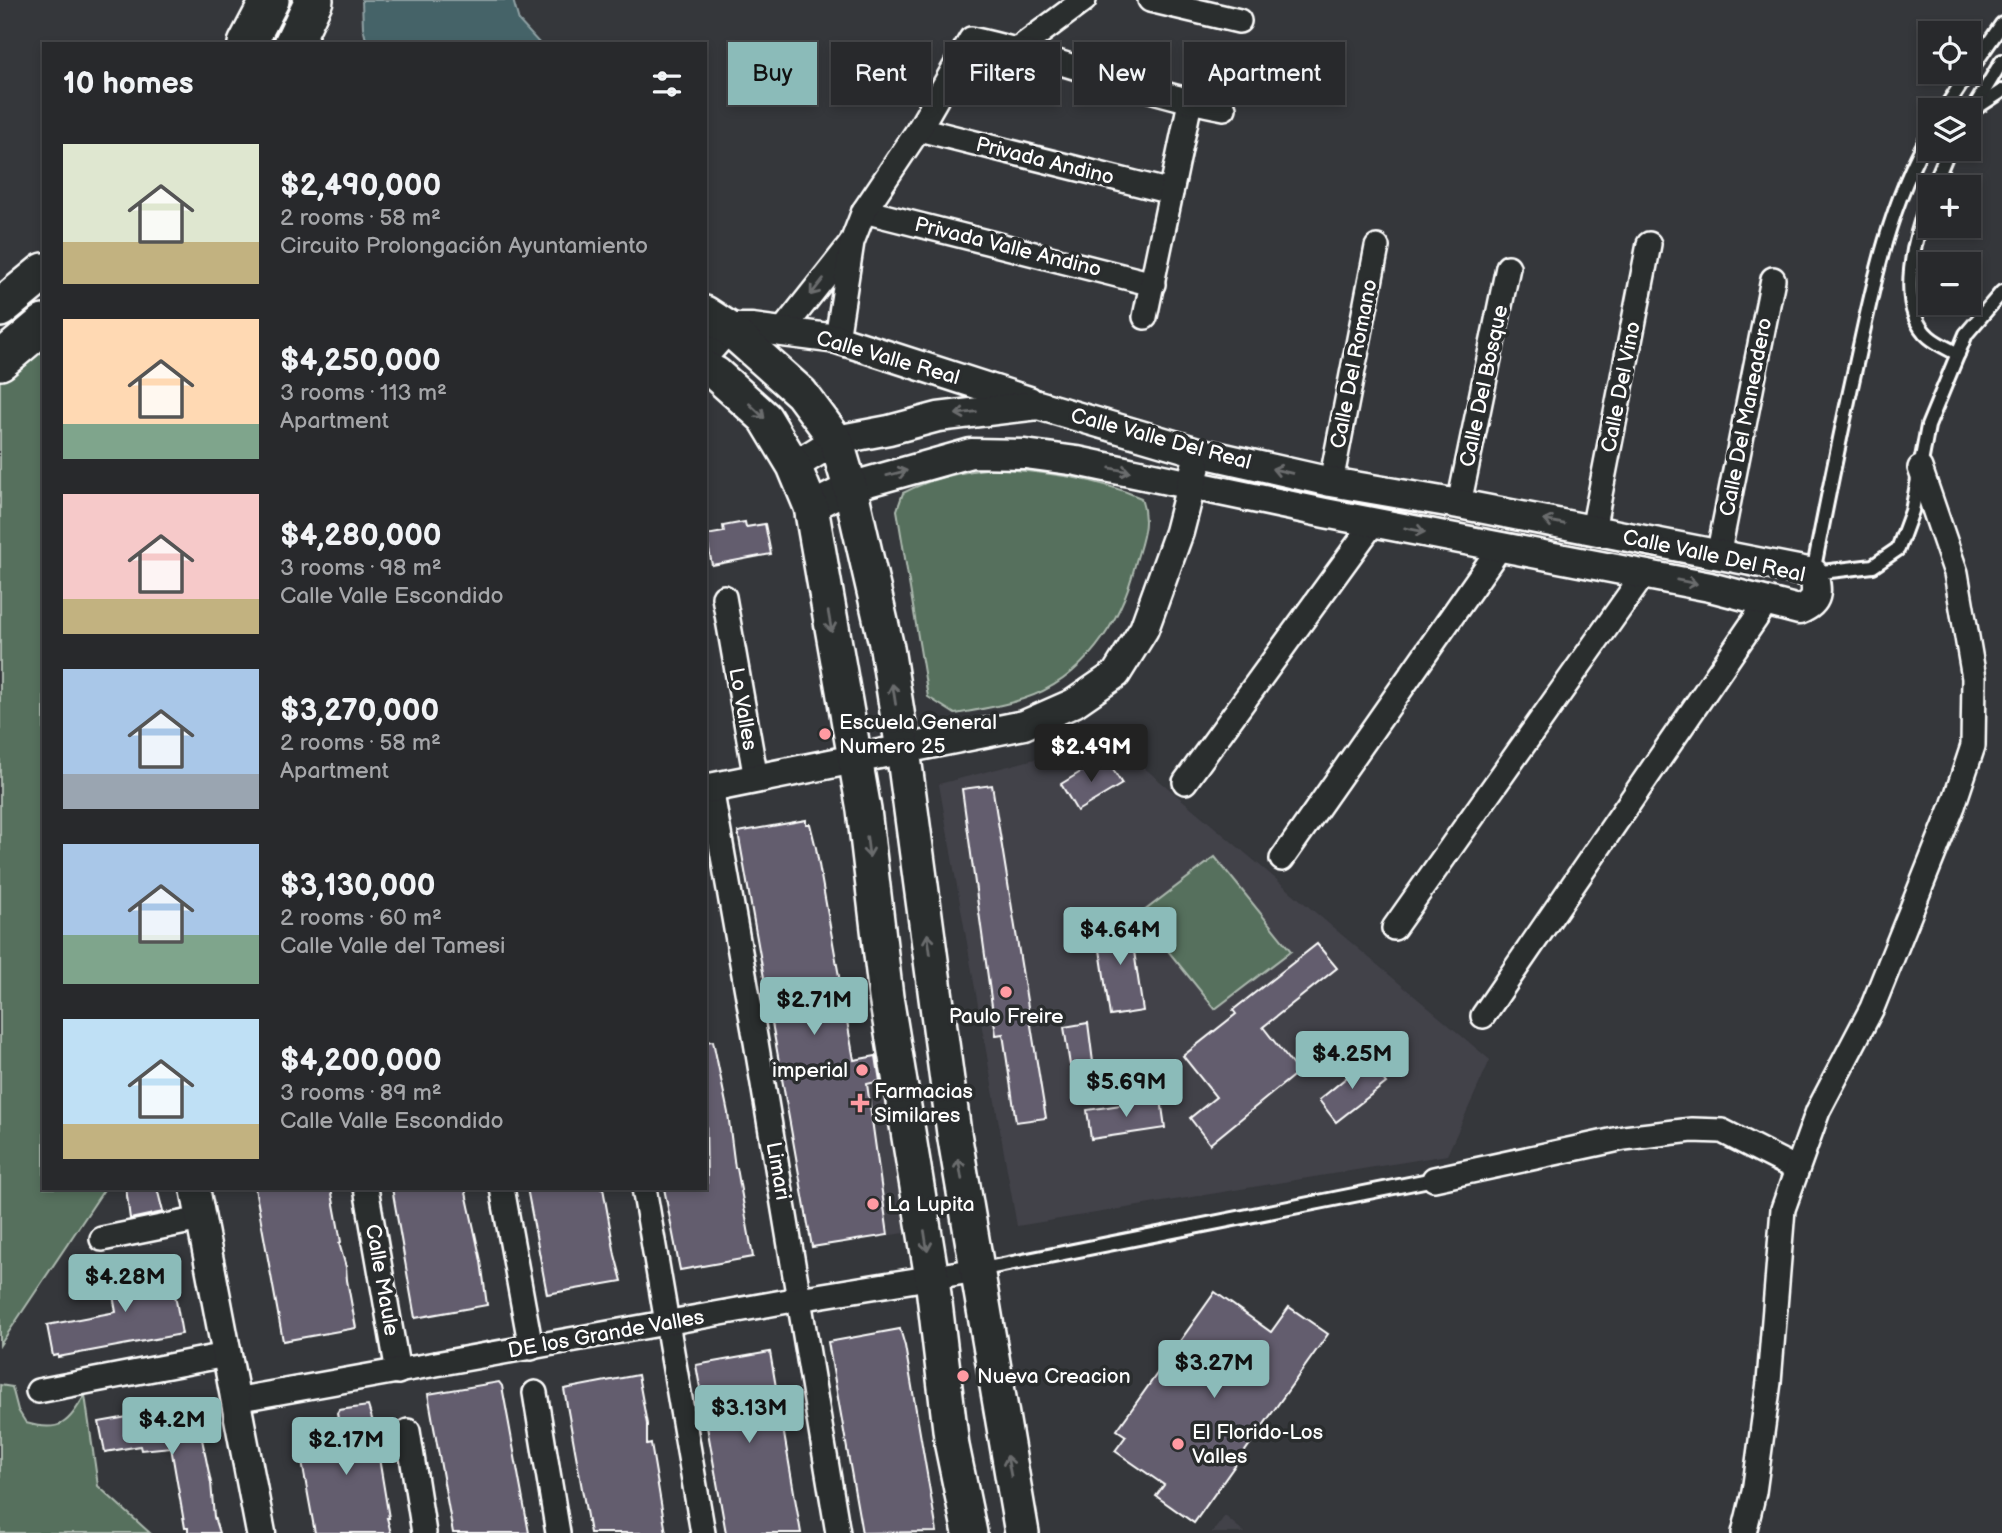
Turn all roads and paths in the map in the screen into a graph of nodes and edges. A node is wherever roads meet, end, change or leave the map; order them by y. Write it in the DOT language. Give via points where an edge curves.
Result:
graph roads {
  1 [pos="270,0"];
  2 [pos="314,0"];
  3 [pos="1084,0"];
  4 [pos="1150,0"];
  5 [pos="1239,21"];
  6 [pos="2002,24"];
  7 [pos="248,42"];
  8 [pos="294,42"];
  9 [pos="969,42"];
  10 [pos="988,42"];
  11 [pos="1027,42"];
  12 [pos="1981,55"];
  13 [pos="2002,61"];
  14 [pos="1060,62"];
  15 [pos="945,84"];
  16 [pos="2002,91"];
  17 [pos="1979,98"];
  18 [pos="1184,100"];
  19 [pos="1189,105"];
  20 [pos="1207,105"];
  21 [pos="1981,105"];
  22 [pos="1224,108"];
  23 [pos="919,129"];
  24 [pos="1918,160"];
  25 [pos="1171,192"];
  26 [pos="864,211"];
  27 [pos="1918,226"];
  28 [pos="852,242"];
  29 [pos="1649,244"];
  30 [pos="1377,247"];
  31 [pos="1508,268"];
  32 [pos="42,273"];
  33 [pos="1773,279"];
  34 [pos="1153,284"];
  35 [pos="2002,292"];
  36 [pos="0,308"];
  37 [pos="1144,317"];
  38 [pos="717,320"];
  39 [pos="42,326"];
  40 [pos="782,331"];
  41 [pos="837,339"];
  42 [pos="707,348"];
  43 [pos="1958,354"];
  44 [pos="0,361"];
  45 [pos="707,369"];
  46 [pos="1038,405"];
  47 [pos="836,440"];
  48 [pos="1198,452"];
  49 [pos="794,466"];
  50 [pos="1920,468"];
  51 [pos="1331,482"];
  52 [pos="1193,485"];
  53 [pos="850,487"];
  54 [pos="1459,503"];
  55 [pos="811,506"];
  56 [pos="1374,522"];
  57 [pos="1593,530"];
  58 [pos="1502,546"];
  59 [pos="1718,556"];
  60 [pos="1813,573"];
  61 [pos="1644,574"];
  62 [pos="724,597"];
  63 [pos="1767,602"];
  64 [pos="903,750"];
  65 [pos="856,758"];
  66 [pos="756,779"];
  67 [pos="1185,782"];
  68 [pos="708,789"];
  69 [pos="1282,859"];
  70 [pos="1394,928"];
  71 [pos="1483,1016"];
  72 [pos="1797,1169"];
  73 [pos="1434,1179"];
  74 [pos="195,1190"];
  75 [pos="366,1190"];
  76 [pos="502,1190"];
  77 [pos="644,1190"];
  78 [pos="201,1219"];
  79 [pos="102,1239"];
  80 [pos="977,1270"];
  81 [pos="932,1278"];
  82 [pos="799,1299"];
  83 [pos="666,1323"];
  84 [pos="531,1348"];
  85 [pos="226,1355"];
  86 [pos="398,1372"];
  87 [pos="38,1391"];
  88 [pos="535,1393"];
  89 [pos="235,1400"];
  90 [pos="408,1431"];
  91 [pos="261,1533"];
  92 [pos="424,1533"];
  93 [pos="558,1533"];
  94 [pos="703,1533"];
  95 [pos="838,1533"];
  96 [pos="970,1533"];
  97 [pos="1022,1533"];
  98 [pos="1744,1533"];
  1 -- 7 [label="main road"];
  2 -- 8 [label="main road"];
  3 -- 11 [label="street"];
  4 -- 5 [label="street"];
  6 -- 12 [label="lane"];
  9 -- 10 [label="street" via="971,38"];
  13 -- 17 [label="lane"];
  14 -- 18 [label="street"];
  15 -- 23 [label="street"];
  16 -- 21 [label="lane"];
  19 -- 25 [label="street"];
  20 -- 22 [label="street"];
  23 -- 25 [label="street, Privada Andino"];
  23 -- 26 [label="street"];
  24 -- 60 [label="lane" via="1897,205 1872,290"];
  25 -- 34 [label="street"];
  26 -- 28 [label="street"];
  26 -- 34 [label="street, Privada Valle Andino"];
  27 -- 43 [label="lane" via="1910,286 1915,316 1928,337"];
  28 -- 40 [label="street, one-way"];
  28 -- 41 [label="street"];
  29 -- 57 [label="street, Calle Del Vino"];
  30 -- 51 [label="street, Calle Del Romano"];
  31 -- 54 [label="street, Calle Del Bosque"];
  32 -- 36 [label="main road"];
  33 -- 59 [label="street, Calle Del Maneadero"];
  34 -- 37 [label="street"];
  35 -- 43 [label="lane" via="1966,334"];
  38 -- 40 [label="street, Calle Valle Real"];
  38 -- 42 [label="street"];
  38 -- 47 [label="main road" via="801,393"];
  39 -- 44 [label="main road"];
  40 -- 41 [label="street, Calle Valle Real"];
  41 -- 46 [label="street, Calle Valle Real"];
  43 -- 50 [label="lane" via="1928,426"];
  45 -- 49 [label="main road, one-way" via="765,418"];
  46 -- 47 [label="street, Calle Valle Del Real, one-way" via="938,417"];
  46 -- 48 [label="street, Calle Valle Del Real"];
  47 -- 49 [label="street, Calle Valle Del Real"];
  47 -- 53 [label="main road"];
  51 -- 48 [label="street, Calle Valle Del Real, one-way"];
  48 -- 52 [label="street"];
  49 -- 55 [label="main road"];
  50 -- 60 [label="lane" via="1912,511 1898,549 1873,566"];
  50 -- 72 [label="street" via="1956,573 1974,678 1973,746 1872,1008 1818,1111"];
  51 -- 54 [label="street, Calle Valle Del Real"];
  53 -- 52 [label="street, Calle Valle Del Real, one-way" via="971,453 1038,456"];
  52 -- 56 [label="street, Calle Valle Del Real"];
  52 -- 64 [label="street" via="1144,629 1116,674 1074,703 1024,725"];
  53 -- 55 [label="street, Calle Valle Del Real"];
  64 -- 53 [label="main road, one-way" via="887,648"];
  57 -- 54 [label="street, Calle Valle Del Real, one-way"];
  55 -- 65 [label="main road, one-way"];
  56 -- 58 [label="street, Calle Valle Del Real, one-way"];
  56 -- 67 [label="street"];
  57 -- 59 [label="street, Calle Valle Del Real"];
  58 -- 61 [label="street, Calle Valle Del Real"];
  58 -- 69 [label="street"];
  59 -- 60 [label="street, Calle Valle Del Real"];
  60 -- 63 [label="street, Calle Valle Del Real" via="1817,591 1809,606 1799,610"];
  61 -- 63 [label="street, Calle Valle Del Real, one-way"];
  61 -- 70 [label="street"];
  62 -- 66 [label="street, Lo Valles"];
  63 -- 71 [label="street"];
  64 -- 65 [label="street"];
  80 -- 64 [label="main road, one-way"];
  65 -- 66 [label="street"];
  65 -- 81 [label="main road, one-way" via="886,997"];
  66 -- 68 [label="street"];
  68 -- 82 [label="street, Limari"];
  72 -- 73 [label="street" via="1721,1131 1692,1130 1624,1138"];
  72 -- 98 [label="street" via="1783,1209 1769,1382"];
  73 -- 80 [label="lane"];
  74 -- 78 [label="street"];
  75 -- 86 [label="street, Calle Maule"];
  76 -- 84 [label="street"];
  77 -- 83 [label="street"];
  78 -- 79 [label="street"];
  78 -- 85 [label="street"];
  80 -- 81 [label="street, DE los Grande Valles"];
  97 -- 80 [label="main road, one-way"];
  81 -- 82 [label="street, DE los Grande Valles"];
  81 -- 96 [label="main road" via="952,1446"];
  82 -- 83 [label="street, DE los Grande Valles"];
  82 -- 95 [label="street, Limari"];
  83 -- 84 [label="street, DE los Grande Valles"];
  83 -- 94 [label="street"];
  84 -- 86 [label="street, DE los Grande Valles"];
  85 -- 87 [label="street"];
  85 -- 89 [label="street"];
  86 -- 89 [label="street, DE los Grande Valles"];
  88 -- 93 [label="street"];
  89 -- 91 [label="street"];
  90 -- 92 [label="street"];
}
